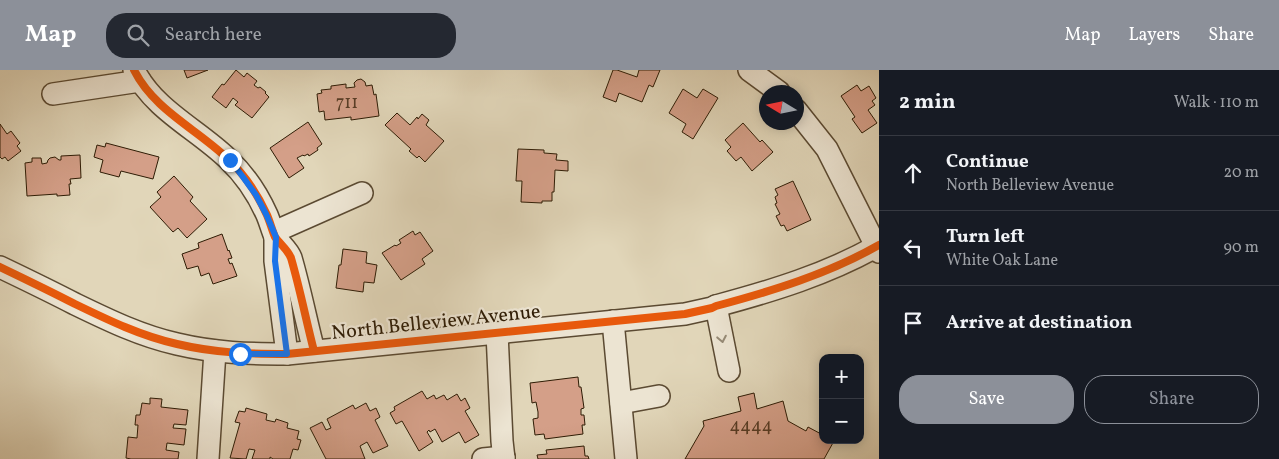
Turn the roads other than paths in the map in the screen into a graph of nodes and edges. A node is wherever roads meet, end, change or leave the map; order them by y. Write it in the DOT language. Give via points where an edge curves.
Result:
graph roads {
  1 [pos="749,70"];
  2 [pos="137,76"];
  3 [pos="769,85"];
  4 [pos="53,94"];
  5 [pos="804,120"];
  6 [pos="362,193"];
  7 [pos="275,234"];
  8 [pos="878,248"];
  9 [pos="0,268"];
  10 [pos="716,306"];
  11 [pos="613,321"];
  12 [pos="497,333"];
  13 [pos="215,351"];
  14 [pos="314,351"];
  15 [pos="287,354"];
  16 [pos="729,371"];
  17 [pos="659,396"];
  18 [pos="620,403"];
  19 [pos="504,458"];
  20 [pos="208,459"];
  21 [pos="483,459"];
  22 [pos="626,459"];
  1 -- 3 [label="street"];
  2 -- 4 [label="street"];
  2 -- 7 [label="street" via="160,105 230,160 256,195"];
  5 -- 8 [label="street" via="827,149"];
  6 -- 7 [label="street"];
  7 -- 14 [label="street" via="290,256"];
  7 -- 15 [label="street" via="275,261"];
  8 -- 10 [label="street, North Belleview Avenue" via="812,276"];
  9 -- 13 [label="street, North Belleview Avenue" via="116,324 177,344"];
  10 -- 11 [label="street, North Belleview Avenue" via="685,314"];
  10 -- 16 [label="street, one-way"];
  11 -- 12 [label="street, North Belleview Avenue"];
  11 -- 18 [label="street"];
  12 -- 14 [label="street, North Belleview Avenue"];
  12 -- 19 [label="street"];
  13 -- 15 [label="street, North Belleview Avenue"];
  13 -- 20 [label="street"];
  14 -- 15 [label="street, North Belleview Avenue"];
  17 -- 18 [label="street"];
  18 -- 22 [label="street"];
  19 -- 21 [label="street"];
}
